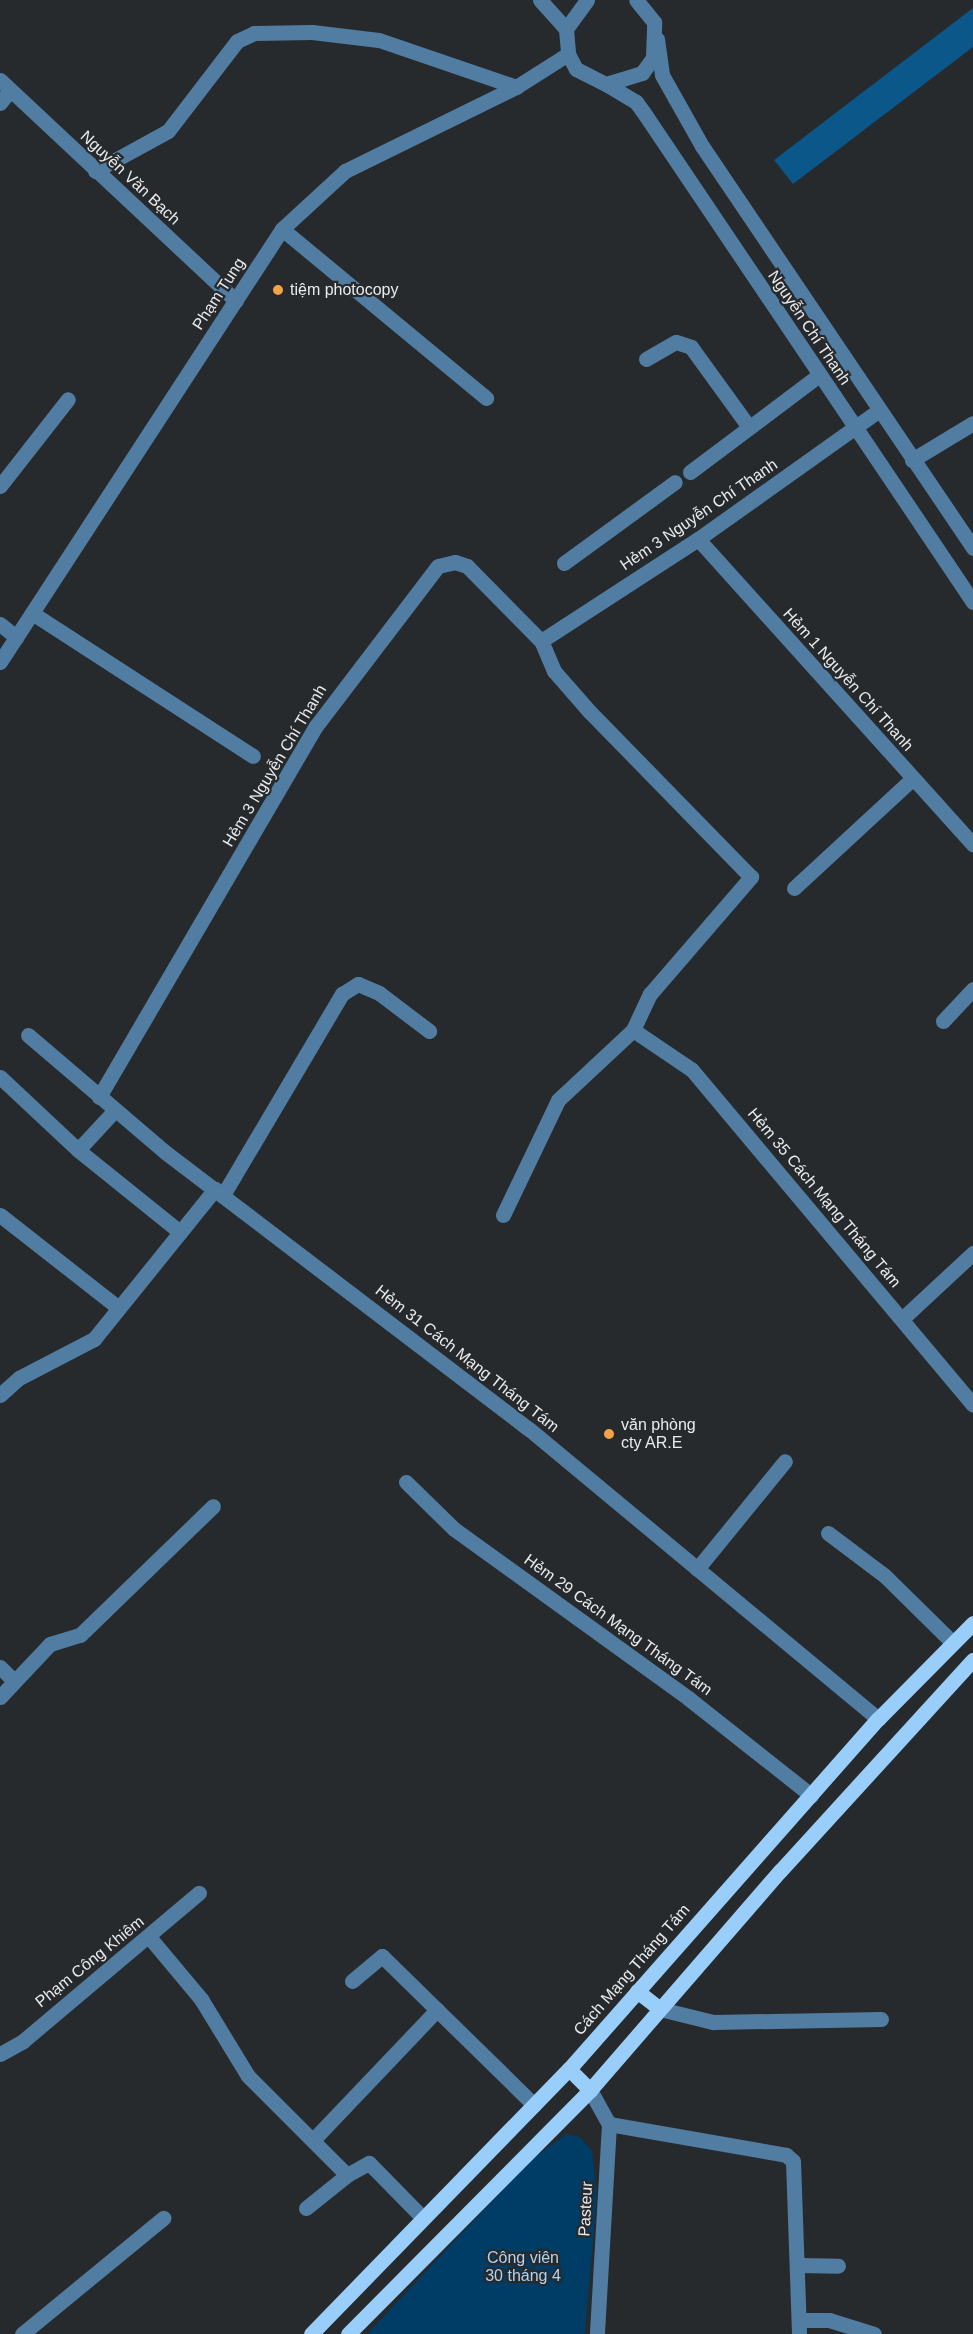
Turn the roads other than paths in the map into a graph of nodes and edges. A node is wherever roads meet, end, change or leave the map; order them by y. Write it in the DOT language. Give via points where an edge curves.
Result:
graph roads {
  1 [pos="540,0"];
  2 [pos="587,0"];
  3 [pos="636,0"];
  4 [pos="567,29"];
  5 [pos="657,39"];
  6 [pos="568,54"];
  7 [pos="606,84"];
  8 [pos="5,85"];
  9 [pos="516,87"];
  10 [pos="0,103"];
  11 [pos="95,171"];
  12 [pos="282,229"];
  13 [pos="236,301"];
  14 [pos="646,359"];
  15 [pos="819,375"];
  16 [pos="486,398"];
  17 [pos="68,399"];
  18 [pos="878,411"];
  19 [pos="973,423"];
  20 [pos="749,427"];
  21 [pos="854,429"];
  22 [pos="912,460"];
  23 [pos="690,472"];
  24 [pos="675,482"];
  25 [pos="0,486"];
  26 [pos="698,539"];
  27 [pos="973,548"];
  28 [pos="564,563"];
  29 [pos="973,602"];
  30 [pos="32,613"];
  31 [pos="0,624"];
  32 [pos="16,637"];
  33 [pos="541,641"];
  34 [pos="0,662"];
  35 [pos="253,756"];
  36 [pos="912,779"];
  37 [pos="973,844"];
  38 [pos="794,888"];
  39 [pos="973,989"];
  40 [pos="943,1021"];
  41 [pos="633,1030"];
  42 [pos="429,1031"];
  43 [pos="28,1035"];
  44 [pos="0,1077"];
  45 [pos="99,1097"];
  46 [pos="115,1110"];
  47 [pos="78,1150"];
  48 [pos="219,1192"];
  49 [pos="0,1215"];
  50 [pos="503,1215"];
  51 [pos="180,1232"];
  52 [pos="973,1253"];
  53 [pos="116,1306"];
  54 [pos="903,1318"];
  55 [pos="0,1395"];
  56 [pos="973,1405"];
  57 [pos="785,1461"];
  58 [pos="406,1482"];
  59 [pos="213,1506"];
  60 [pos="828,1533"];
  61 [pos="697,1569"];
  62 [pos="973,1623"];
  63 [pos="953,1643"];
  64 [pos="973,1660"];
  65 [pos="0,1667"];
  66 [pos="14,1681"];
  67 [pos="0,1697"];
  68 [pos="878,1719"];
  69 [pos="811,1795"];
  70 [pos="832,1813"];
  71 [pos="199,1893"];
  72 [pos="150,1938"];
  73 [pos="352,1981"];
  74 [pos="637,1991"];
  75 [pos="437,2010"];
  76 [pos="660,2010"];
  77 [pos="881,2019"];
  78 [pos="0,2054"];
  79 [pos="569,2069"];
  80 [pos="590,2090"];
  81 [pos="534,2105"];
  82 [pos="609,2124"];
  83 [pos="313,2140"];
  84 [pos="347,2175"];
  85 [pos="306,2208"];
  86 [pos="163,2218"];
  87 [pos="423,2218"];
  88 [pos="799,2265"];
  89 [pos="838,2266"];
  90 [pos="799,2327"];
  91 [pos="22,2334"];
  92 [pos="312,2334"];
  93 [pos="348,2334"];
  94 [pos="597,2334"];
  95 [pos="874,2334"];
  1 -- 4 [label="street"];
  2 -- 4 [label="street"];
  3 -- 5 [label="street, Nguyễn Chí Thanh" via="654,22"];
  4 -- 6 [label="street"];
  5 -- 7 [label="street" via="642,73"];
  5 -- 18 [label="street, Nguyễn Chí Thanh" via="662,75 702,146"];
  6 -- 7 [label="street, Nguyễn Chí Thanh" via="576,69"];
  6 -- 9 [label="street, Phạm Tung"];
  7 -- 15 [label="street, Nguyễn Chí Thanh" via="641,109"];
  8 -- 10 [label="street"];
  8 -- 11 [label="street, Nguyễn Văn Bạch"];
  9 -- 11 [label="street" via="379,40 254,33 237,41 168,131"];
  9 -- 12 [label="street, Phạm Tung" via="345,171"];
  11 -- 13 [label="street, Nguyễn Văn Bạch"];
  12 -- 13 [label="street, Phạm Tung"];
  12 -- 16 [label="street"];
  13 -- 30 [label="street, Phạm Tung"];
  14 -- 20 [label="street" via="676,342 691,347"];
  15 -- 20 [label="street"];
  15 -- 21 [label="street, Nguyễn Chí Thanh"];
  17 -- 25 [label="street"];
  18 -- 21 [label="street, Hẻm 3 Nguyễn Chí Thanh"];
  18 -- 22 [label="street, Nguyễn Chí Thanh"];
  19 -- 22 [label="street"];
  20 -- 23 [label="street"];
  21 -- 26 [label="street, Hẻm 3 Nguyễn Chí Thanh"];
  21 -- 29 [label="street, Nguyễn Chí Thanh"];
  22 -- 27 [label="street, Nguyễn Chí Thanh"];
  24 -- 28 [label="street"];
  26 -- 33 [label="street, Hẻm 3 Nguyễn Chí Thanh"];
  26 -- 36 [label="street, Hẻm 1 Nguyễn Chí Thanh"];
  30 -- 32 [label="street, Phạm Tung"];
  30 -- 35 [label="street"];
  31 -- 32 [label="street"];
  32 -- 34 [label="street, Phạm Tung"];
  33 -- 41 [label="street" via="554,671 589,711 751,878 650,994"];
  33 -- 45 [label="street, Hẻm 3 Nguyễn Chí Thanh" via="466,566 455,562 438,566 316,726"];
  36 -- 37 [label="street, Hẻm 1 Nguyễn Chí Thanh"];
  36 -- 38 [label="street"];
  39 -- 40 [label="street"];
  41 -- 50 [label="street" via="558,1100"];
  41 -- 54 [label="street, Hẻm 35 Cách Mạng Tháng Tám" via="692,1070"];
  42 -- 48 [label="street" via="379,993 358,984 342,994"];
  43 -- 45 [label="street, Hẻm 31 Cách Mạng Tháng Tám"];
  44 -- 47 [label="street"];
  45 -- 46 [label="street, Hẻm 31 Cách Mạng Tháng Tám"];
  46 -- 47 [label="street"];
  46 -- 48 [label="street, Hẻm 31 Cách Mạng Tháng Tám"];
  47 -- 51 [label="street"];
  48 -- 51 [label="street"];
  48 -- 61 [label="street, Hẻm 31 Cách Mạng Tháng Tám" via="529,1429"];
  49 -- 53 [label="street"];
  51 -- 53 [label="street"];
  52 -- 54 [label="street"];
  53 -- 55 [label="street" via="94,1339 19,1378"];
  54 -- 56 [label="street, Hẻm 35 Cách Mạng Tháng Tám"];
  57 -- 61 [label="street"];
  58 -- 69 [label="street, Hẻm 29 Cách Mạng Tháng Tám" via="454,1529 688,1698"];
  59 -- 66 [label="street" via="80,1635 50,1644"];
  60 -- 63 [label="street" via="885,1576"];
  61 -- 68 [label="street, Hẻm 31 Cách Mạng Tháng Tám"];
  62 -- 63 [label="main road, Cách Mạng Tháng Tám"];
  63 -- 68 [label="main road, Cách Mạng Tháng Tám"];
  64 -- 70 [label="main road"];
  65 -- 66 [label="street"];
  66 -- 67 [label="street"];
  68 -- 69 [label="main road, Cách Mạng Tháng Tám"];
  69 -- 70 [label="main road"];
  69 -- 74 [label="main road, Cách Mạng Tháng Tám"];
  70 -- 76 [label="main road"];
  71 -- 72 [label="street, Phạm Công Khiêm"];
  72 -- 78 [label="street, Phạm Công Khiêm"];
  72 -- 83 [label="street" via="201,2000 248,2076"];
  73 -- 75 [label="street" via="382,1956"];
  74 -- 76 [label="main road"];
  74 -- 79 [label="main road, Cách Mạng Tháng Tám"];
  75 -- 81 [label="street"];
  75 -- 83 [label="street"];
  76 -- 77 [label="street" via="713,2022"];
  76 -- 80 [label="main road"];
  79 -- 80 [label="main road"];
  79 -- 81 [label="main road, Cách Mạng Tháng Tám"];
  80 -- 82 [label="street"];
  80 -- 93 [label="main road"];
  81 -- 87 [label="main road, Cách Mạng Tháng Tám"];
  82 -- 88 [label="street" via="786,2155 798,2175"];
  82 -- 94 [label="street, Pasteur"];
  83 -- 84 [label="street"];
  84 -- 85 [label="street"];
  84 -- 87 [label="street" via="369,2163"];
  86 -- 91 [label="street"];
  87 -- 92 [label="main road, Cách Mạng Tháng Tám"];
  88 -- 89 [label="street"];
  88 -- 90 [label="street"];
  90 -- 95 [label="street" via="829,2320"];
}
